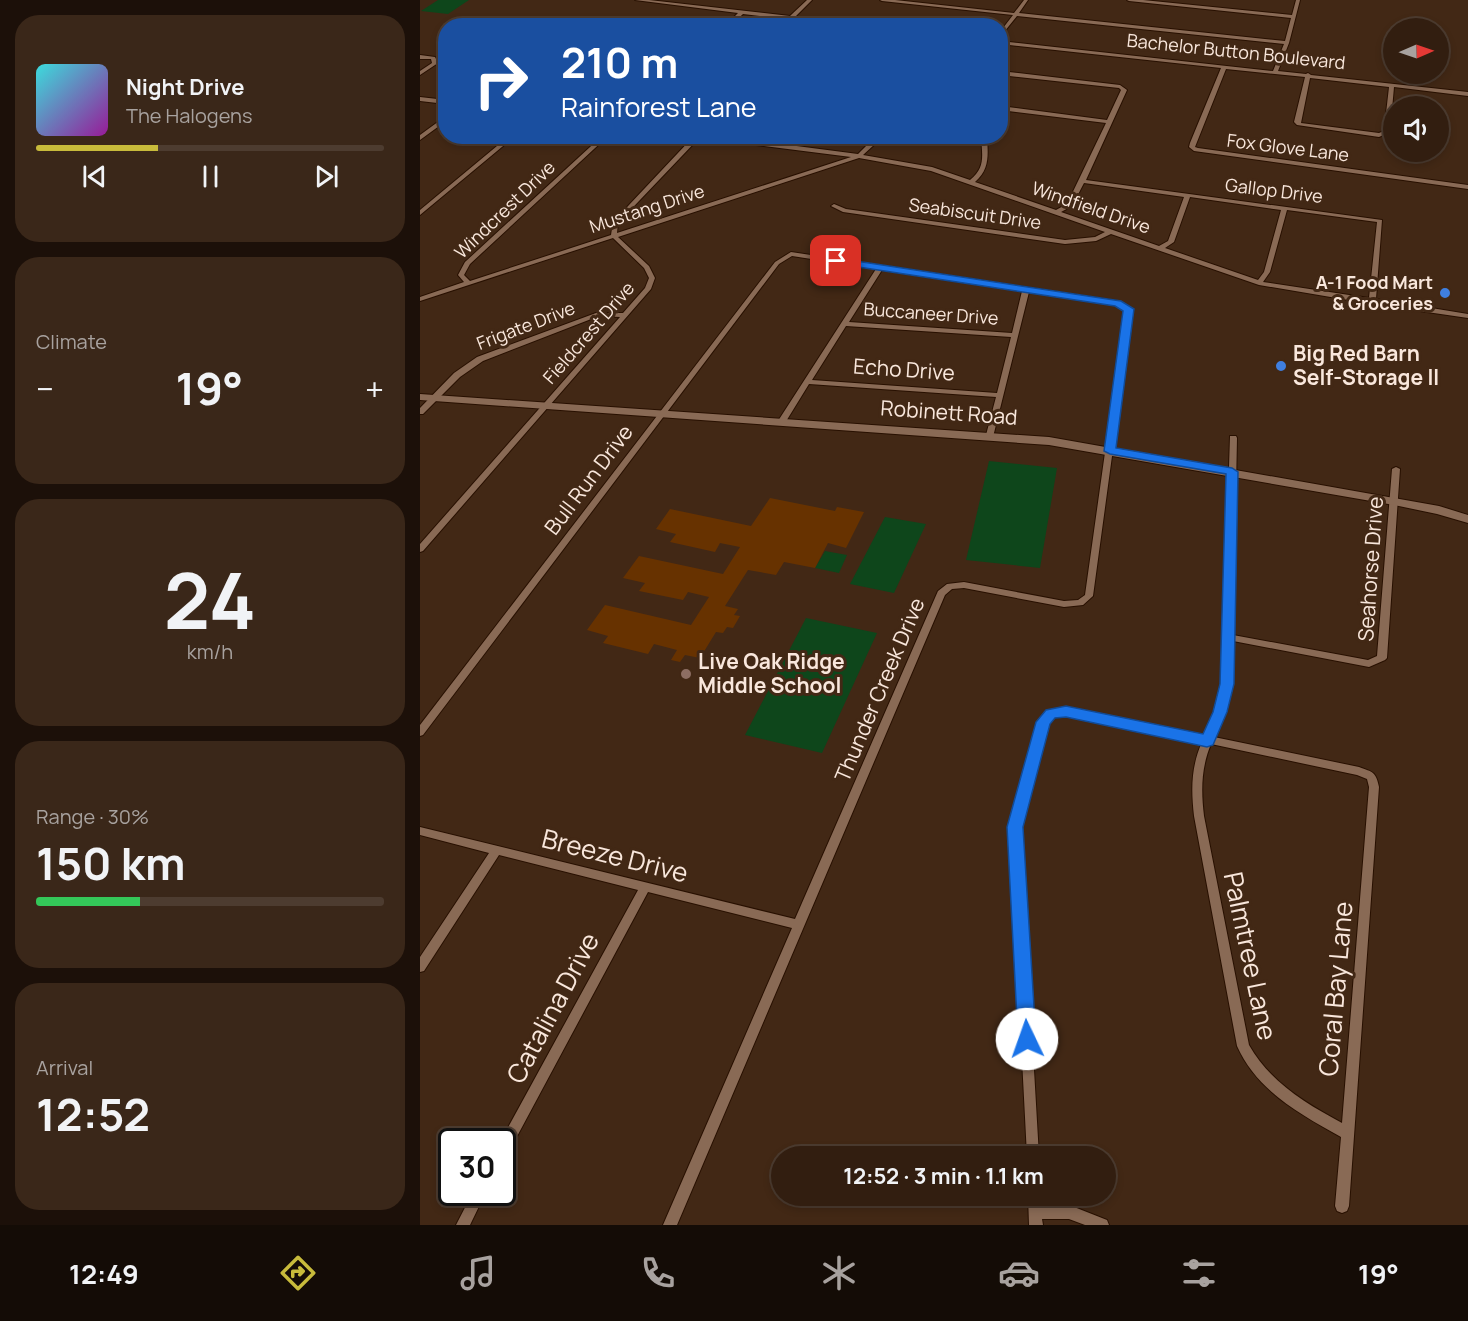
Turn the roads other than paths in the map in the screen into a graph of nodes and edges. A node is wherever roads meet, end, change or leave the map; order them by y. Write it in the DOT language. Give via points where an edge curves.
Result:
graph roads {
  1 [pos="637,0"];
  2 [pos="810,0"];
  3 [pos="882,0"];
  4 [pos="1026,0"];
  5 [pos="1129,0"];
  6 [pos="1298,0"];
  7 [pos="742,12"];
  8 [pos="1016,13"];
  9 [pos="1294,17"];
  10 [pos="736,18"];
  11 [pos="791,18"];
  12 [pos="1008,24"];
  13 [pos="1008,43"];
  14 [pos="1287,43"];
  15 [pos="420,57"];
  16 [pos="1224,66"];
  17 [pos="1275,72"];
  18 [pos="420,73"];
  19 [pos="1008,74"];
  20 [pos="1308,75"];
  21 [pos="1392,85"];
  22 [pos="1468,94"];
  23 [pos="420,99"];
  24 [pos="438,101"];
  25 [pos="1008,109"];
  26 [pos="1109,122"];
  27 [pos="438,124"];
  28 [pos="420,138"];
  29 [pos="503,144"];
  30 [pos="597,144"];
  31 [pos="692,144"];
  32 [pos="764,144"];
  33 [pos="872,144"];
  34 [pos="984,144"];
  35 [pos="859,156"];
  36 [pos="1082,181"];
  37 [pos="972,182"];
  38 [pos="1468,187"];
  39 [pos="1188,195"];
  40 [pos="834,206"];
  41 [pos="1285,208"];
  42 [pos="1057,212"];
  43 [pos="420,213"];
  44 [pos="1111,231"];
  45 [pos="614,236"];
  46 [pos="1160,248"];
  47 [pos="791,254"];
  48 [pos="880,268"];
  49 [pos="1259,283"];
  50 [pos="468,284"];
  51 [pos="1026,289"];
  52 [pos="420,299"];
  53 [pos="1372,302"];
  54 [pos="626,315"];
  55 [pos="1468,316"];
  56 [pos="846,324"];
  57 [pos="1014,335"];
  58 [pos="807,382"];
  59 [pos="1000,394"];
  60 [pos="420,397"];
  61 [pos="434,398"];
  62 [pos="546,406"];
  63 [pos="420,412"];
  64 [pos="662,414"];
  65 [pos="782,422"];
  66 [pos="990,435"];
  67 [pos="1233,438"];
  68 [pos="1110,451"];
  69 [pos="1396,469"];
  70 [pos="1232,472"];
  71 [pos="1394,501"];
  72 [pos="1468,519"];
  73 [pos="420,549"];
  74 [pos="1228,637"];
  75 [pos="420,732"];
  76 [pos="1207,741"];
  77 [pos="420,831"];
  78 [pos="496,850"];
  79 [pos="645,888"];
  80 [pos="799,925"];
  81 [pos="420,967"];
  82 [pos="515,1128"];
  83 [pos="1347,1133"];
  84 [pos="1032,1146"];
  85 [pos="473,1206"];
  86 [pos="1342,1206"];
  87 [pos="1036,1218"];
  88 [pos="463,1225"];
  89 [pos="670,1225"];
  90 [pos="1102,1225"];
  1 -- 7 [label="street"];
  2 -- 11 [label="street"];
  3 -- 8 [label="street"];
  4 -- 8 [label="street"];
  5 -- 9 [label="street"];
  6 -- 9 [label="street"];
  7 -- 10 [label="street"];
  7 -- 11 [label="street"];
  8 -- 12 [label="street"];
  8 -- 14 [label="street"];
  9 -- 14 [label="street"];
  13 -- 16 [label="street, Bachelor Button Boulevard"];
  14 -- 17 [label="street"];
  15 -- 18 [label="street" via="433,58 435,63"];
  16 -- 17 [label="street, Bachelor Button Boulevard"];
  16 -- 38 [label="street, Fox Glove Lane" via="1193,143 1196,150"];
  17 -- 20 [label="street, Bachelor Button Boulevard"];
  19 -- 26 [label="street" via="1120,87 1124,90"];
  20 -- 21 [label="street, Bachelor Button Boulevard"];
  20 -- 21 [label="street" via="1297,122 1369,134 1387,132"];
  21 -- 22 [label="street, Bachelor Button Boulevard"];
  23 -- 24 [label="street"];
  25 -- 26 [label="street"];
  26 -- 36 [label="street"];
  27 -- 28 [label="street"];
  29 -- 43 [label="street"];
  30 -- 50 [label="street, Windcrest Drive" via="462,268"];
  31 -- 45 [label="street" via="619,217"];
  32 -- 35 [label="street, Windfield Drive"];
  33 -- 35 [label="street"];
  34 -- 37 [label="street" via="985,168"];
  35 -- 37 [label="street, Windfield Drive" via="932,169"];
  35 -- 45 [label="street, Mustang Drive"];
  36 -- 39 [label="street, Gallop Drive"];
  36 -- 42 [label="street" via="1070,205"];
  37 -- 42 [label="street, Windfield Drive"];
  39 -- 41 [label="street, Gallop Drive"];
  39 -- 46 [label="street" via="1171,242"];
  40 -- 44 [label="street, Seabiscuit Drive" via="845,211 1065,242 1096,239"];
  41 -- 49 [label="street" via="1267,272"];
  41 -- 53 [label="street, Gallop Drive" via="1380,220"];
  42 -- 44 [label="street, Windfield Drive"];
  44 -- 46 [label="street, Windfield Drive"];
  45 -- 50 [label="street, Mustang Drive"];
  45 -- 54 [label="street, Fieldcrest Drive" via="647,267 652,278 648,289"];
  46 -- 49 [label="street, Windfield Drive"];
  47 -- 48 [label="street, Thunder Creek Drive"];
  47 -- 64 [label="street, Bull Run Drive" via="777,263"];
  48 -- 51 [label="street, Thunder Creek Drive"];
  48 -- 56 [label="street"];
  49 -- 53 [label="street, Windfield Drive"];
  50 -- 52 [label="street, Mustang Drive"];
  51 -- 57 [label="street"];
  51 -- 68 [label="street, Thunder Creek Drive" via="1117,303 1129,309"];
  53 -- 55 [label="street, Windfield Drive"];
  54 -- 61 [label="street, Frigate Drive" via="598,314 498,350 467,367"];
  54 -- 62 [label="street, Fieldcrest Drive"];
  56 -- 57 [label="street, Buccaneer Drive"];
  56 -- 58 [label="street"];
  57 -- 59 [label="street"];
  58 -- 59 [label="street, Echo Drive"];
  58 -- 65 [label="street"];
  59 -- 66 [label="street"];
  60 -- 61 [label="street, Robinett Road"];
  61 -- 62 [label="street, Robinett Road"];
  61 -- 63 [label="street, Frigate Drive"];
  62 -- 64 [label="street, Robinett Road"];
  62 -- 73 [label="street, Fieldcrest Drive"];
  64 -- 65 [label="street, Robinett Road"];
  64 -- 75 [label="street, Bull Run Drive"];
  65 -- 66 [label="street, Robinett Road"];
  66 -- 68 [label="street, Robinett Road"];
  67 -- 70 [label="street"];
  68 -- 70 [label="street, Robinett Road"];
  68 -- 80 [label="street, Thunder Creek Drive" via="1089,596 1080,603 1064,604 964,585 951,586 941,593"];
  69 -- 71 [label="street, Seahorse Drive"];
  70 -- 71 [label="street, Robinett Road"];
  70 -- 74 [label="street"];
  71 -- 72 [label="street, Robinett Road"];
  71 -- 74 [label="street, Seahorse Drive" via="1382,658 1369,664"];
  74 -- 76 [label="street" via="1227,684"];
  76 -- 83 [label="street, Palmtree Lane" via="1200,758 1196,792 1243,1046 1269,1083"];
  76 -- 83 [label="street, Coral Bay Lane" via="1359,771 1372,777"];
  76 -- 84 [label="street" via="1066,711 1051,714 1044,722 1015,827"];
  77 -- 78 [label="street, Breeze Drive"];
  78 -- 79 [label="street, Breeze Drive"];
  78 -- 81 [label="street"];
  79 -- 80 [label="street, Breeze Drive"];
  79 -- 82 [label="street, Catalina Drive"];
  80 -- 89 [label="street, Thunder Creek Drive"];
  83 -- 86 [label="street, Coral Bay Lane"];
  85 -- 88 [label="street"];
  87 -- 90 [label="street" via="1069,1212"];
}
